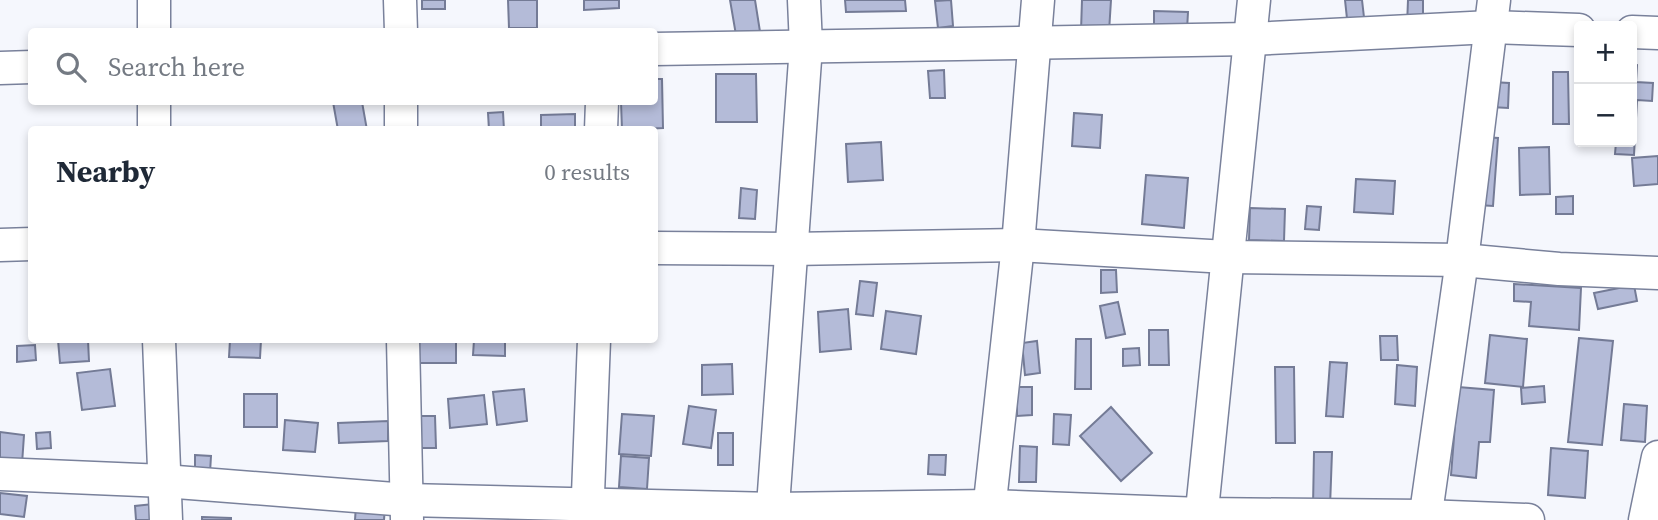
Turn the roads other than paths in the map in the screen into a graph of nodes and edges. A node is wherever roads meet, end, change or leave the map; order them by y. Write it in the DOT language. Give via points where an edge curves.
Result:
graph roads {
  1 [pos="154,0"];
  2 [pos="400,0"];
  3 [pos="804,0"];
  4 [pos="1038,0"];
  5 [pos="1254,0"];
  6 [pos="1493,13"];
  7 [pos="153,28"];
  8 [pos="401,28"];
  9 [pos="1574,29"];
  10 [pos="1637,32"];
  11 [pos="1658,33"];
  12 [pos="1250,39"];
  13 [pos="1035,41"];
  14 [pos="806,46"];
  15 [pos="658,49"];
  16 [pos="28,67"];
  17 [pos="0,68"];
  18 [pos="154,105"];
  19 [pos="401,105"];
  20 [pos="602,105"];
  21 [pos="154,126"];
  22 [pos="401,126"];
  23 [pos="601,126"];
  24 [pos="28,244"];
  25 [pos="0,245"];
  26 [pos="1018,245"];
  27 [pos="658,248"];
  28 [pos="791,249"];
  29 [pos="1227,257"];
  30 [pos="1462,260"];
  31 [pos="1658,273"];
  32 [pos="159,343"];
  33 [pos="403,343"];
  34 [pos="594,343"];
  35 [pos="1658,457"];
  36 [pos="0,474"];
  37 [pos="164,481"];
  38 [pos="407,510"];
  39 [pos="587,512"];
  40 [pos="988,513"];
  41 [pos="773,514"];
  42 [pos="1201,517"];
  43 [pos="1425,518"];
  44 [pos="166,520"];
  45 [pos="1528,520"];
  46 [pos="1645,520"];
  1 -- 7 [label="street"];
  2 -- 8 [label="street"];
  3 -- 14 [label="street"];
  4 -- 13 [label="street"];
  5 -- 12 [label="street"];
  6 -- 9 [label="street"];
  6 -- 12 [label="street"];
  6 -- 30 [label="street"];
  10 -- 11 [label="street"];
  12 -- 13 [label="street"];
  12 -- 29 [label="street"];
  13 -- 14 [label="street"];
  13 -- 26 [label="street"];
  14 -- 15 [label="street"];
  14 -- 28 [label="street"];
  16 -- 17 [label="street"];
  18 -- 21 [label="street"];
  19 -- 22 [label="street"];
  20 -- 23 [label="street"];
  24 -- 25 [label="street"];
  26 -- 28 [label="street"];
  26 -- 29 [label="street"];
  26 -- 40 [label="street"];
  27 -- 28 [label="street"];
  28 -- 41 [label="street"];
  29 -- 30 [label="street"];
  29 -- 42 [label="street"];
  30 -- 31 [label="street"];
  30 -- 43 [label="street"];
  32 -- 37 [label="street"];
  33 -- 38 [label="street"];
  34 -- 39 [label="street"];
  35 -- 46 [label="street"];
  36 -- 37 [label="street"];
  37 -- 38 [label="street"];
  37 -- 44 [label="street"];
  38 -- 39 [label="street"];
  39 -- 41 [label="street"];
  40 -- 41 [label="street"];
  40 -- 42 [label="street"];
  42 -- 43 [label="street"];
  43 -- 45 [label="street"];
}
